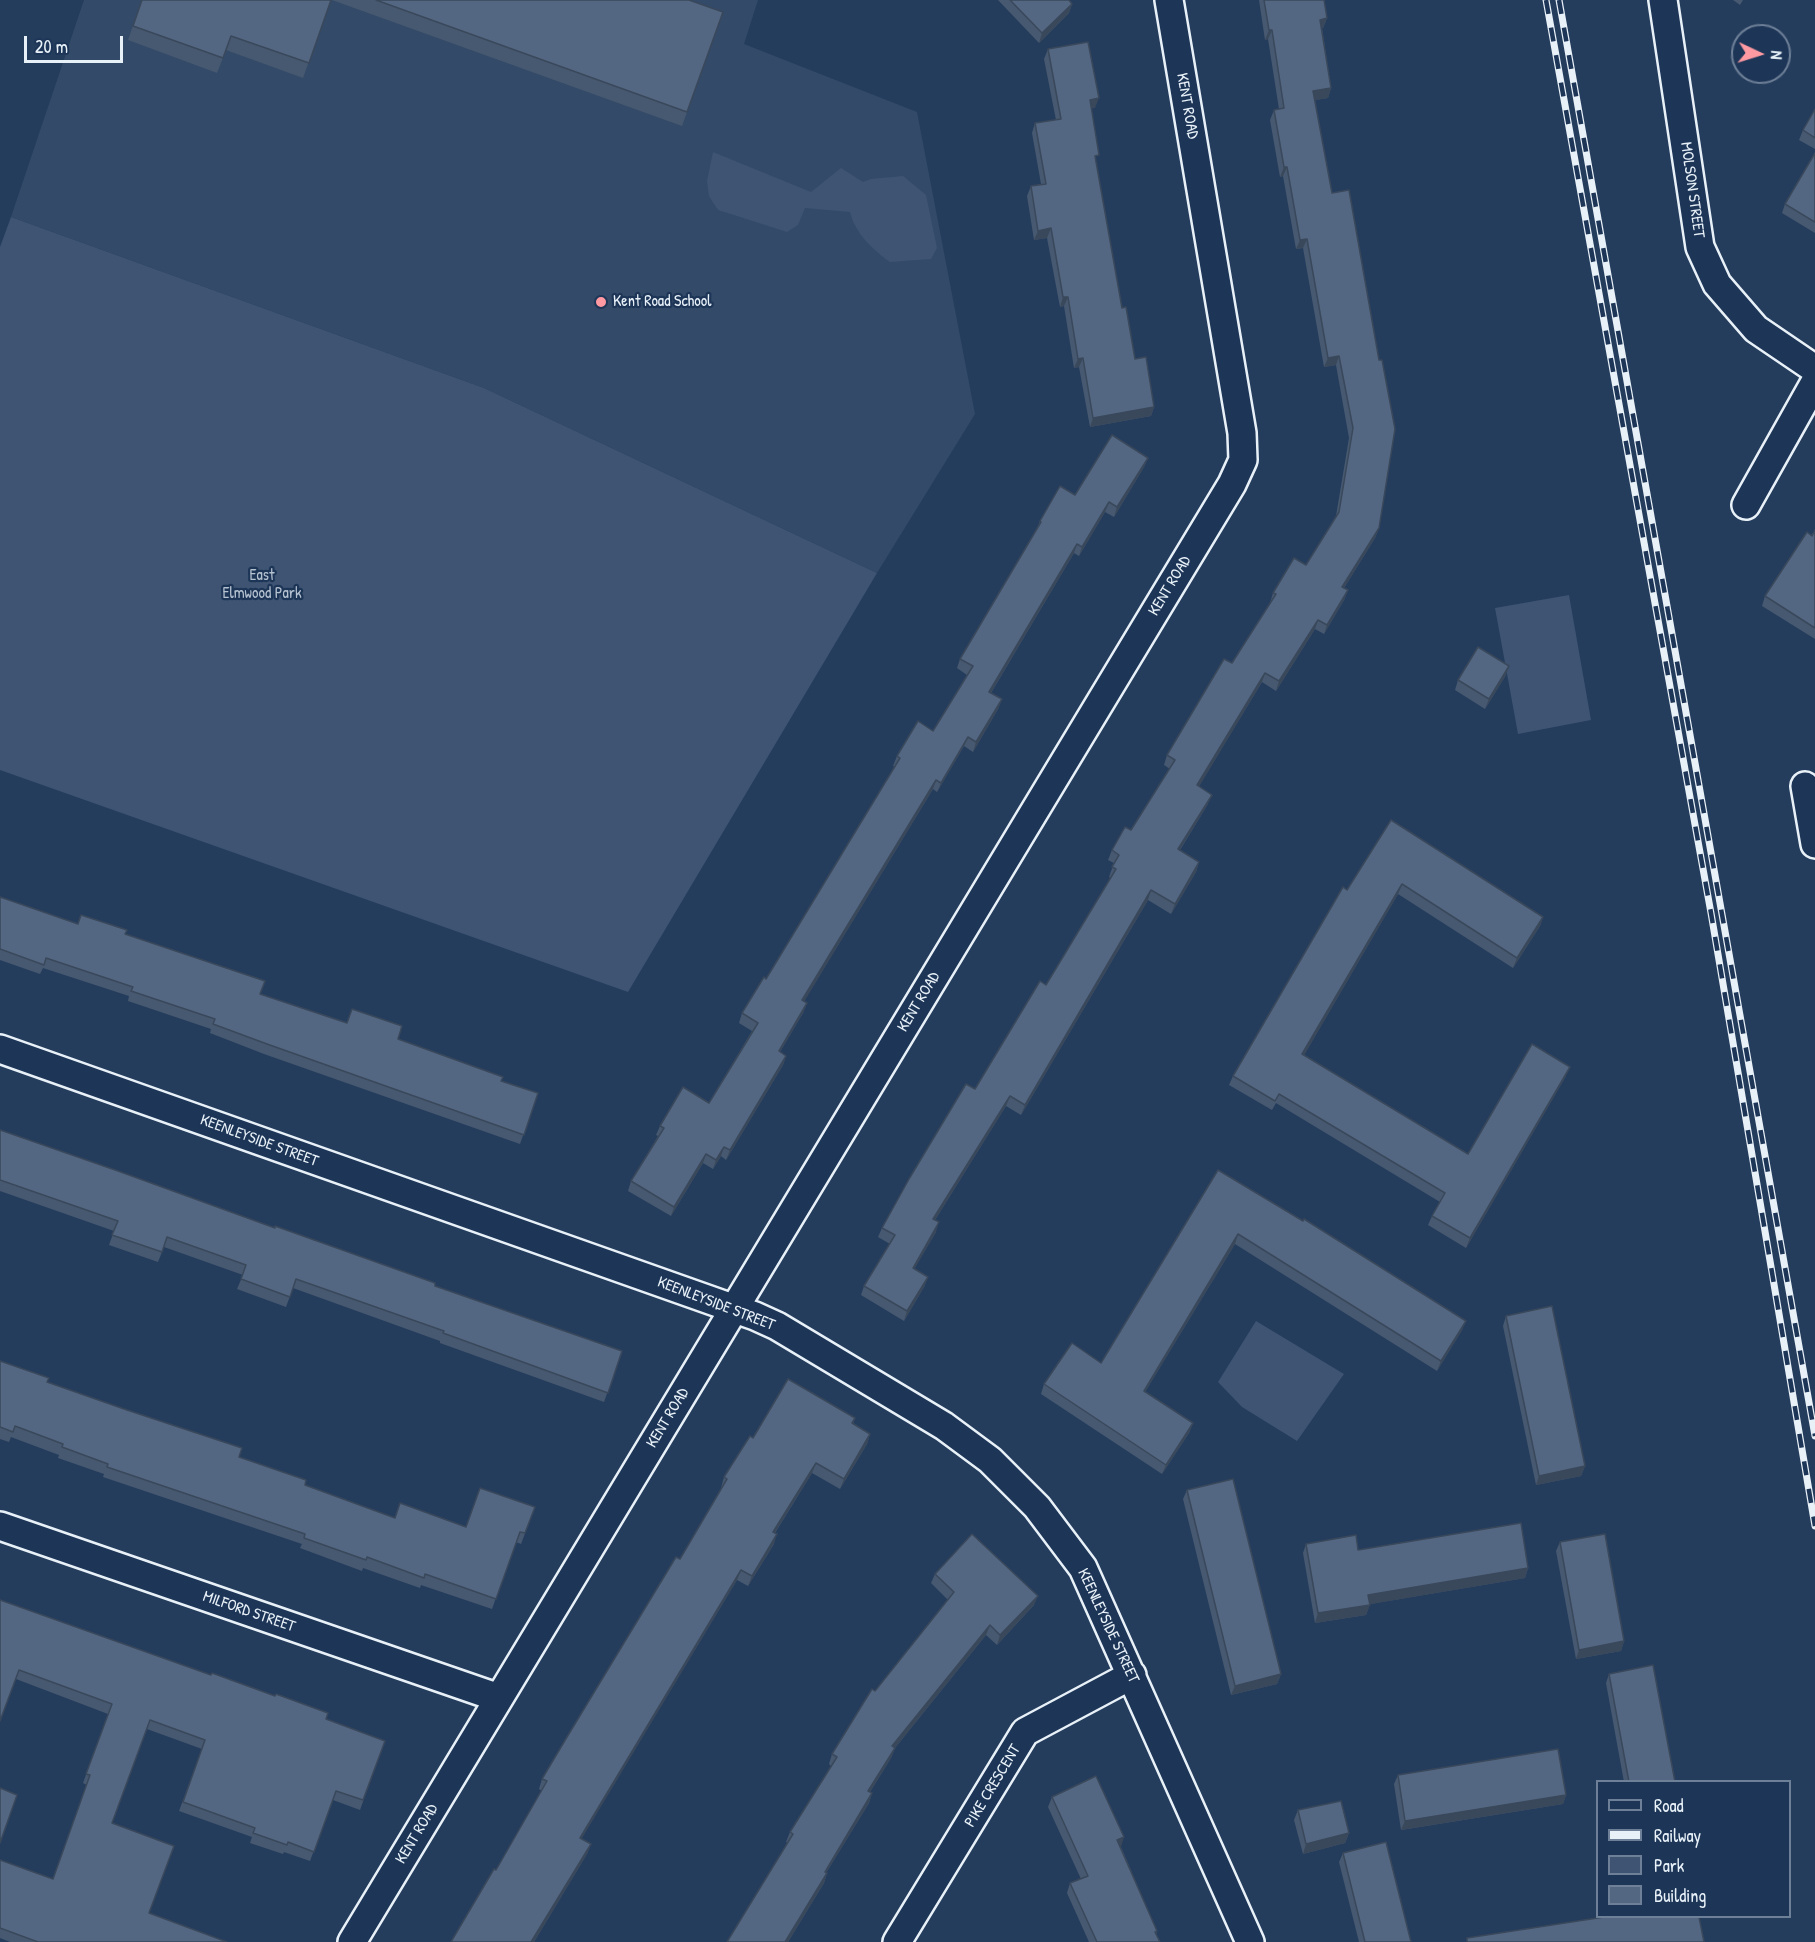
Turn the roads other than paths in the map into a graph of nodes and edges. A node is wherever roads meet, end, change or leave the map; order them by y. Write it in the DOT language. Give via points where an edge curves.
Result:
graph roads {
  1 [pos="1169,0"];
  2 [pos="1663,0"];
  3 [pos="1815,369"];
  4 [pos="1815,382"];
  5 [pos="1746,505"];
  6 [pos="1804,786"];
  7 [pos="1815,844"];
  8 [pos="0,1050"];
  9 [pos="734,1308"];
  10 [pos="0,1526"];
  11 [pos="1132,1675"];
  12 [pos="499,1698"];
  13 [pos="352,1942"];
  14 [pos="897,1942"];
  15 [pos="1250,1942"];
  1 -- 9 [label="street, KENT ROAD" via="1243,459 1232,484"];
  2 -- 3 [label="street, MOLSON STREET" via="1700,247 1718,284 1756,329"];
  4 -- 5 [label="street"];
  6 -- 7 [label="street"];
  8 -- 9 [label="street, KEENLEYSIDE STREET"];
  9 -- 11 [label="street, KEENLEYSIDE STREET" via="777,1326 855,1372 944,1426 990,1460 1037,1507 1083,1568"];
  9 -- 12 [label="street, KENT ROAD"];
  10 -- 12 [label="street, MILFORD STREET"];
  11 -- 14 [label="street, PIKE CRESCENT" via="1025,1732"];
  11 -- 15 [label="street, KEENLEYSIDE STREET"];
  12 -- 13 [label="street, KENT ROAD"];
}
